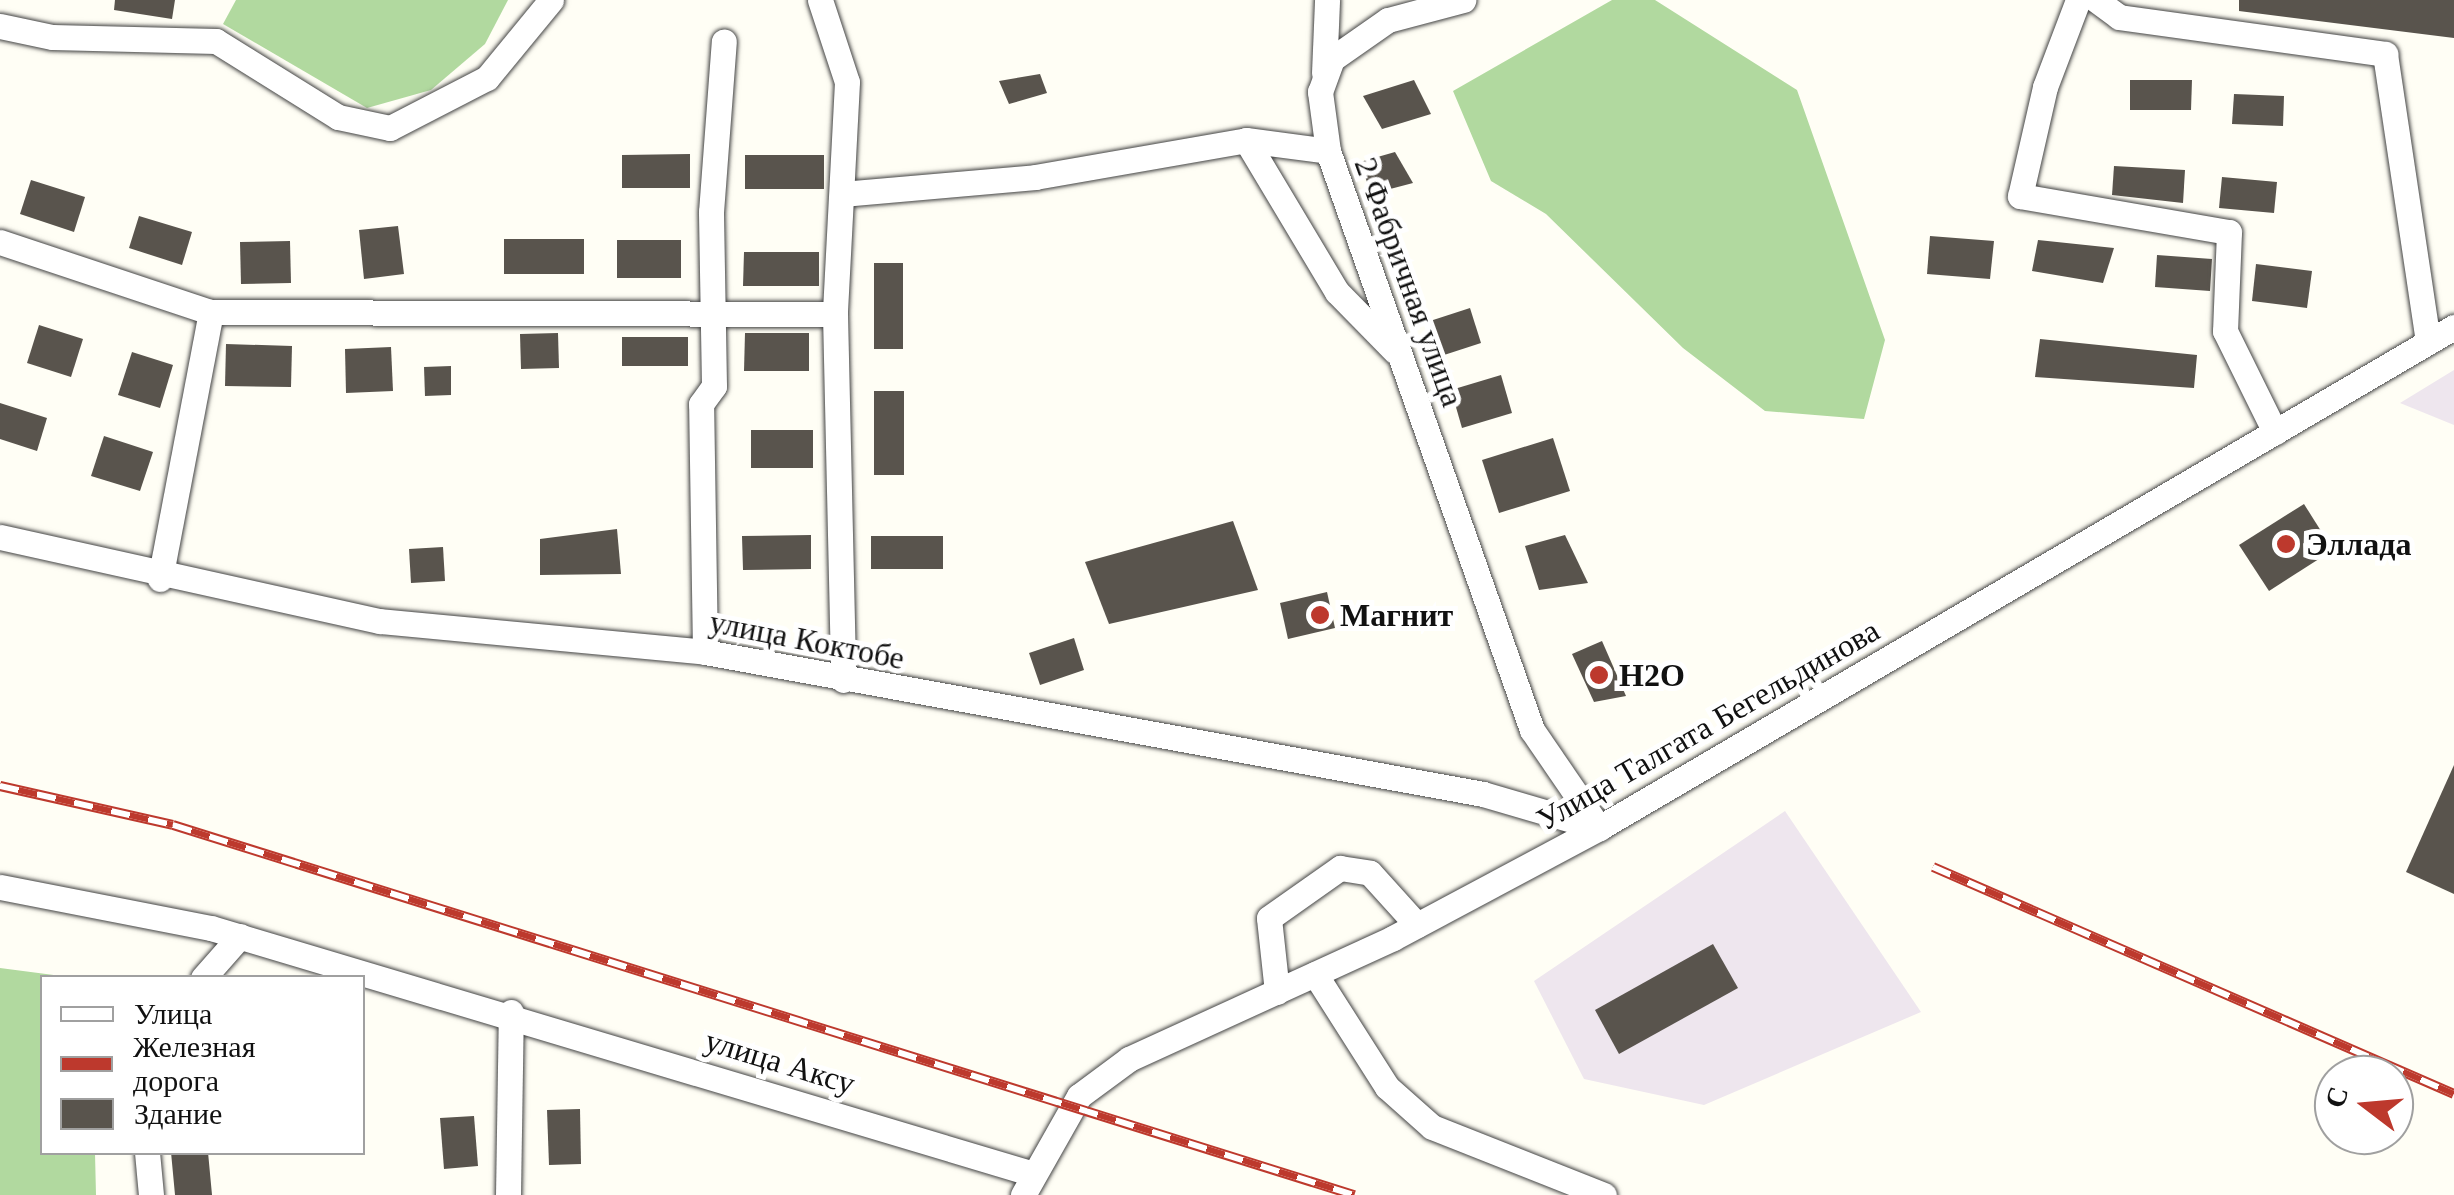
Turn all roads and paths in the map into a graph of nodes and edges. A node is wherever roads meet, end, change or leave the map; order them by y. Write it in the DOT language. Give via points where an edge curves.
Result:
graph roads {
  1 [pos="552,0"];
  2 [pos="820,0"];
  3 [pos="1327,0"];
  4 [pos="1463,0"];
  5 [pos="2078,0"];
  6 [pos="2096,0"];
  7 [pos="0,26"];
  8 [pos="724,41"];
  9 [pos="1324,73"];
  10 [pos="1246,140"];
  11 [pos="1328,152"];
  12 [pos="842,194"];
  13 [pos="0,242"];
  14 [pos="713,310"];
  15 [pos="211,312"];
  16 [pos="836,314"];
  17 [pos="2454,327"];
  18 [pos="2428,342"];
  19 [pos="1402,357"];
  20 [pos="2275,432"];
  21 [pos="0,537"];
  22 [pos="160,579"];
  23 [pos="705,652"];
  24 [pos="843,680"];
  25 [pos="1599,828"];
  26 [pos="0,887"];
  27 [pos="1417,926"];
  28 [pos="240,936"];
  29 [pos="1315,974"];
  30 [pos="206,975"];
  31 [pos="1277,992"];
  32 [pos="511,1012"];
  33 [pos="147,1155"];
  34 [pos="1027,1184"];
  35 [pos="151,1195"];
  36 [pos="508,1195"];
  37 [pos="1604,1195"];
  1 -- 7 [label="street" via="487,78 390,128 338,117 216,41 52,37"];
  2 -- 12 [label="street" via="846,82"];
  3 -- 9 [label="street"];
  4 -- 9 [label="street" via="1357,36"];
  5 -- 20 [label="street" via="2045,86 2020,196 2229,232 2225,331"];
  6 -- 18 [label="street" via="2119,17 2385,54"];
  8 -- 14 [label="street"];
  9 -- 11 [label="street"];
  10 -- 11 [label="street, 2 Фабричная улица"];
  10 -- 12 [label="street, 2 Фабричная улица" via="1034,177"];
  10 -- 19 [label="street" via="1337,292"];
  11 -- 19 [label="street, 2 Фабричная улица"];
  12 -- 16 [label="street"];
  13 -- 15 [label="street"];
  14 -- 15 [label="street"];
  14 -- 16 [label="street"];
  14 -- 23 [label="street" via="714,386 701,404"];
  15 -- 22 [label="street"];
  16 -- 24 [label="street"];
  17 -- 18 [label="street, Улица Талгата Бегельдинова"];
  18 -- 20 [label="street, Улица Талгата Бегельдинова"];
  19 -- 25 [label="street, 2 Фабричная улица" via="1532,730"];
  20 -- 25 [label="street, Улица Талгата Бегельдинова"];
  21 -- 22 [label="street, улица Коктобе"];
  22 -- 23 [label="street, улица Коктобе" via="380,621"];
  23 -- 24 [label="street, улица Коктобе"];
  24 -- 25 [label="street, улица Коктобе" via="1483,794"];
  25 -- 27 [label="street, Улица Талгата Бегельдинова"];
  26 -- 28 [label="street, улица Аксу"];
  27 -- 29 [label="street, Улица Талгата Бегельдинова"];
  27 -- 31 [label="street" via="1370,874 1340,868 1269,918"];
  28 -- 30 [label="street"];
  28 -- 32 [label="street, улица Аксу"];
  29 -- 31 [label="street, Улица Талгата Бегельдинова"];
  29 -- 37 [label="street" via="1387,1087 1432,1127"];
  31 -- 34 [label="street, Улица Талгата Бегельдинова" via="1129,1059 1080,1096"];
  32 -- 34 [label="street, улица Аксу"];
  32 -- 36 [label="street"];
  33 -- 35 [label="street"];
}
